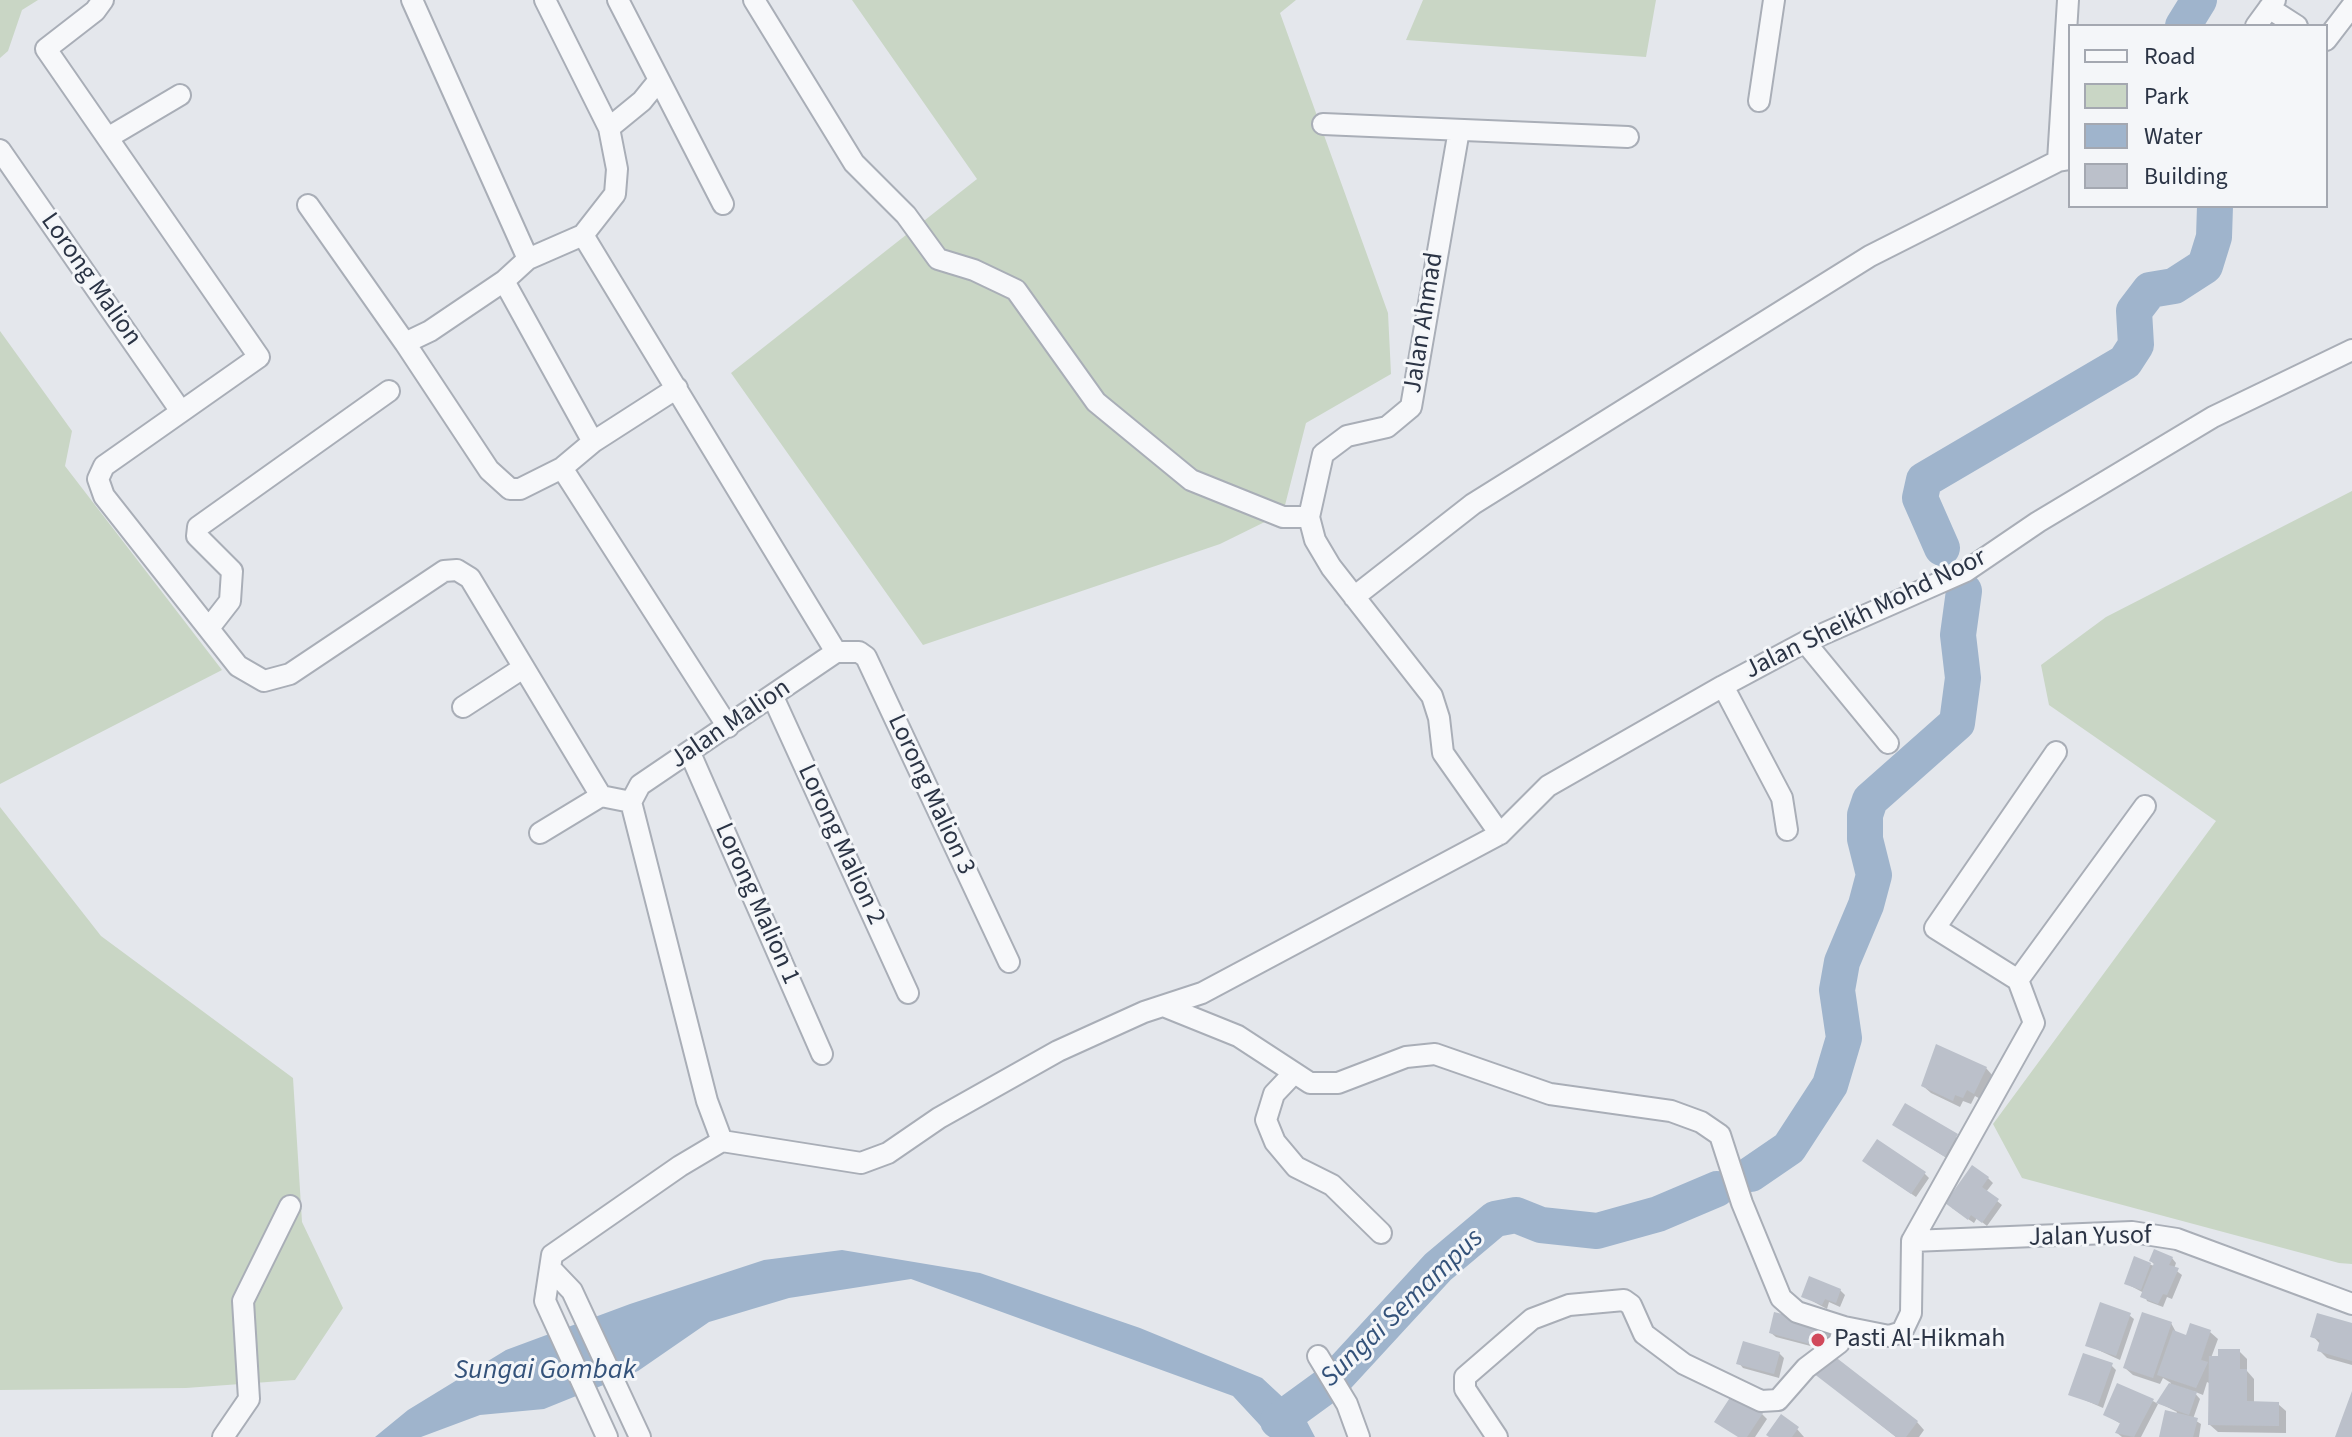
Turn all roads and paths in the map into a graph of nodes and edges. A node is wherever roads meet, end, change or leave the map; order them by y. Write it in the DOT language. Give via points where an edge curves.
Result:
graph roads {
  1 [pos="103,0"];
  2 [pos="412,0"];
  3 [pos="545,0"];
  4 [pos="618,0"];
  5 [pos="754,0"];
  6 [pos="1774,0"];
  7 [pos="2068,0"];
  8 [pos="2272,4"];
  9 [pos="2352,6"];
  10 [pos="2257,24"];
  11 [pos="2295,24"];
  12 [pos="2328,37"];
  13 [pos="659,80"];
  14 [pos="180,95"];
  15 [pos="1759,101"];
  16 [pos="1323,124"];
  17 [pos="609,128"];
  18 [pos="1459,130"];
  19 [pos="109,137"];
  20 [pos="1628,137"];
  21 [pos="0,150"];
  22 [pos="2064,160"];
  23 [pos="723,204"];
  24 [pos="308,205"];
  25 [pos="583,235"];
  26 [pos="528,259"];
  27 [pos="504,281"];
  28 [pos="405,343"];
  29 [pos="2352,350"];
  30 [pos="677,388"];
  31 [pos="389,391"];
  32 [pos="180,410"];
  33 [pos="593,442"];
  34 [pos="562,468"];
  35 [pos="1309,517"];
  36 [pos="1354,597"];
  37 [pos="209,628"];
  38 [pos="1805,642"];
  39 [pos="836,652"];
  40 [pos="523,668"];
  41 [pos="1723,686"];
  42 [pos="773,697"];
  43 [pos="463,707"];
  44 [pos="728,727"];
  45 [pos="1888,743"];
  46 [pos="2056,752"];
  47 [pos="690,753"];
  48 [pos="601,796"];
  49 [pos="631,802"];
  50 [pos="2145,806"];
  51 [pos="1787,830"];
  52 [pos="540,833"];
  53 [pos="1500,834"];
  54 [pos="1009,962"];
  55 [pos="2018,980"];
  56 [pos="908,993"];
  57 [pos="1166,1007"];
  58 [pos="822,1054"];
  59 [pos="1293,1074"];
  60 [pos="722,1141"];
  61 [pos="290,1206"];
  62 [pos="1381,1233"];
  63 [pos="1912,1241"];
  64 [pos="551,1269"];
  65 [pos="2352,1304"];
  66 [pos="1844,1327"];
  67 [pos="1322,1361"];
  68 [pos="223,1437"];
  69 [pos="607,1437"];
  70 [pos="640,1437"];
  71 [pos="1359,1437"];
  72 [pos="1497,1437"];
  1 -- 19 [label="street" via="46,49"];
  2 -- 26 [label="street"];
  3 -- 17 [label="street"];
  4 -- 13 [label="street"];
  5 -- 35 [label="street" via="854,163 906,215 938,259 1016,290 1096,402 1191,480 1283,517"];
  6 -- 15 [label="street"];
  7 -- 22 [label="street"];
  8 -- 10 [label="street"];
  8 -- 11 [label="street"];
  9 -- 12 [label="street"];
  13 -- 17 [label="street"];
  13 -- 23 [label="street"];
  14 -- 19 [label="street"];
  16 -- 18 [label="street"];
  17 -- 25 [label="street" via="617,169 615,194"];
  18 -- 20 [label="street"];
  18 -- 35 [label="street, Jalan Ahmad" via="1411,407 1387,427 1347,436 1330,446 1319,461"];
  19 -- 32 [label="street" via="259,357"];
  21 -- 32 [label="street, Lorong Malion"];
  22 -- 36 [label="street" via="1857,264 1473,504"];
  24 -- 28 [label="street"];
  25 -- 26 [label="street"];
  25 -- 30 [label="street"];
  26 -- 27 [label="street"];
  27 -- 28 [label="street"];
  27 -- 33 [label="street"];
  28 -- 34 [label="street" via="489,470 510,489"];
  29 -- 38 [label="street, Jalan Sheikh Mohd Noor" via="2213,417 1966,571"];
  30 -- 33 [label="street"];
  30 -- 39 [label="street"];
  31 -- 37 [label="street" via="198,527 197,536 232,571 230,601"];
  32 -- 37 [label="street" via="104,466 98,479 104,496"];
  33 -- 34 [label="street"];
  34 -- 44 [label="street"];
  35 -- 36 [label="street" via="1315,540"];
  36 -- 53 [label="street" via="1432,696 1439,746"];
  37 -- 40 [label="street" via="238,666 264,681 290,674 444,571 457,570 470,578"];
  38 -- 41 [label="street, Jalan Sheikh Mohd Noor"];
  38 -- 45 [label="street"];
  39 -- 42 [label="street, Jalan Malion"];
  39 -- 54 [label="street, Lorong Malion 3" via="850,650 866,657"];
  40 -- 43 [label="street"];
  40 -- 48 [label="street"];
  41 -- 51 [label="street" via="1782,798"];
  41 -- 53 [label="street, Jalan Sheikh Mohd Noor" via="1548,786"];
  42 -- 44 [label="street, Jalan Malion"];
  42 -- 56 [label="street, Lorong Malion 2"];
  44 -- 47 [label="street, Jalan Malion"];
  46 -- 55 [label="street" via="1935,928"];
  47 -- 49 [label="street, Jalan Malion" via="640,785"];
  47 -- 58 [label="street, Lorong Malion 1"];
  48 -- 49 [label="street"];
  48 -- 52 [label="street"];
  49 -- 60 [label="street" via="703,1087"];
  50 -- 55 [label="street"];
  53 -- 57 [label="street, Jalan Sheikh Mohd Noor" via="1202,993"];
  55 -- 63 [label="street" via="2034,1023"];
  57 -- 59 [label="street" via="1238,1036"];
  57 -- 60 [label="street, Jalan Sheikh Mohd Noor" via="1058,1051 888,1153 861,1163"];
  59 -- 62 [label="street" via="1274,1094 1266,1120 1275,1142 1296,1167 1332,1185"];
  59 -- 66 [label="street" via="1310,1083 1338,1083 1406,1057 1435,1054 1550,1094 1671,1111 1701,1122 1720,1135 1781,1298 1797,1312"];
  60 -- 64 [label="street" via="554,1250"];
  61 -- 68 [label="street" via="243,1301 249,1399"];
  63 -- 65 [label="street, Jalan Yusof" via="2132,1232 2162,1236"];
  63 -- 66 [label="street" via="1911,1313 1902,1332 1889,1336"];
  64 -- 69 [label="street" via="545,1301"];
  64 -- 70 [label="street" via="572,1291"];
  66 -- 72 [label="street" via="1839,1343 1806,1368 1778,1400 1761,1401 1684,1364 1644,1334 1624,1300 1569,1305 1532,1319 1465,1377 1465,1389"];
  67 -- 71 [label="street"];
}
